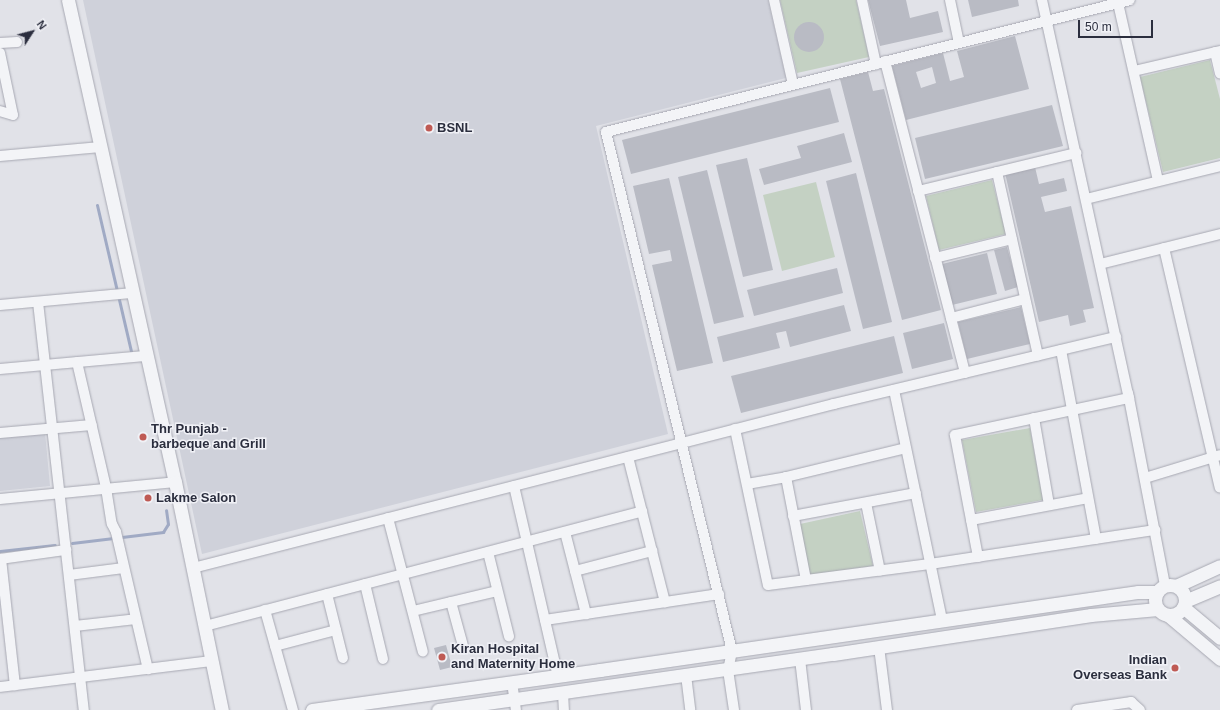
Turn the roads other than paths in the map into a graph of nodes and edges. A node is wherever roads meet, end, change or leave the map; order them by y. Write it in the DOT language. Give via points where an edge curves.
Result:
graph roads {
  1 [pos="68,0"];
  2 [pos="774,0"];
  3 [pos="862,0"];
  4 [pos="950,0"];
  5 [pos="1042,0"];
  6 [pos="1130,0"];
  7 [pos="1116,2"];
  8 [pos="1046,20"];
  9 [pos="17,42"];
  10 [pos="959,42"];
  11 [pos="0,43"];
  12 [pos="1217,52"];
  13 [pos="0,53"];
  14 [pos="880,62"];
  15 [pos="1134,71"];
  16 [pos="1220,73"];
  17 [pos="794,84"];
  18 [pos="0,111"];
  19 [pos="101,147"];
  20 [pos="1076,153"];
  21 [pos="0,156"];
  22 [pos="1220,166"];
  23 [pos="997,172"];
  24 [pos="1158,181"];
  25 [pos="918,191"];
  26 [pos="1086,199"];
  27 [pos="1220,234"];
  28 [pos="1012,239"];
  29 [pos="1164,248"];
  30 [pos="935,258"];
  31 [pos="1100,264"];
  32 [pos="123,294"];
  33 [pos="1025,299"];
  34 [pos="38,302"];
  35 [pos="0,305"];
  36 [pos="951,318"];
  37 [pos="1116,337"];
  38 [pos="1061,350"];
  39 [pos="1038,355"];
  40 [pos="147,356"];
  41 [pos="77,362"];
  42 [pos="45,364"];
  43 [pos="0,369"];
  44 [pos="965,373"];
  45 [pos="894,390"];
  46 [pos="1129,398"];
  47 [pos="1072,410"];
  48 [pos="1034,418"];
  49 [pos="92,425"];
  50 [pos="52,428"];
  51 [pos="735,429"];
  52 [pos="0,433"];
  53 [pos="683,443"];
  54 [pos="906,448"];
  55 [pos="1216,456"];
  56 [pos="628,457"];
  57 [pos="786,477"];
  58 [pos="1145,478"];
  59 [pos="175,482"];
  60 [pos="746,484"];
  61 [pos="514,486"];
  62 [pos="106,488"];
  63 [pos="1220,488"];
  64 [pos="59,492"];
  65 [pos="916,494"];
  66 [pos="0,498"];
  67 [pos="1088,498"];
  68 [pos="866,503"];
  69 [pos="1050,505"];
  70 [pos="642,512"];
  71 [pos="793,516"];
  72 [pos="388,518"];
  73 [pos="971,520"];
  74 [pos="1155,530"];
  75 [pos="565,532"];
  76 [pos="1096,539"];
  77 [pos="527,542"];
  78 [pos="66,550"];
  79 [pos="652,551"];
  80 [pos="488,552"];
  81 [pos="978,557"];
  82 [pos="0,559"];
  83 [pos="930,564"];
  84 [pos="1220,566"];
  85 [pos="124,568"];
  86 [pos="193,568"];
  87 [pos="575,571"];
  88 [pos="880,571"];
  89 [pos="403,574"];
  90 [pos="69,575"];
  91 [pos="806,580"];
  92 [pos="365,584"];
  93 [pos="1220,586"];
  94 [pos="1166,588"];
  95 [pos="497,591"];
  96 [pos="327,594"];
  97 [pos="719,594"];
  98 [pos="451,602"];
  99 [pos="665,602"];
  100 [pos="1184,604"];
  101 [pos="265,610"];
  102 [pos="412,611"];
  103 [pos="1163,612"];
  104 [pos="3,613"];
  105 [pos="586,614"];
  106 [pos="136,619"];
  107 [pos="545,620"];
  108 [pos="942,620"];
  109 [pos="75,626"];
  110 [pos="205,626"];
  111 [pos="336,630"];
  112 [pos="509,636"];
  113 [pos="1220,638"];
  114 [pos="275,646"];
  115 [pos="463,646"];
  116 [pos="879,647"];
  117 [pos="732,651"];
  118 [pos="423,652"];
  119 [pos="343,658"];
  120 [pos="383,659"];
  121 [pos="800,659"];
  122 [pos="1220,659"];
  123 [pos="212,661"];
  124 [pos="148,669"];
  125 [pos="728,670"];
  126 [pos="686,675"];
  127 [pos="558,676"];
  128 [pos="80,677"];
  129 [pos="512,682"];
  130 [pos="15,685"];
  131 [pos="0,687"];
  132 [pos="563,693"];
  133 [pos="515,705"];
  134 [pos="1090,709"];
  135 [pos="84,710"];
  136 [pos="222,710"];
  137 [pos="293,710"];
  138 [pos="312,710"];
  139 [pos="438,710"];
  140 [pos="564,710"];
  141 [pos="690,710"];
  142 [pos="734,710"];
  143 [pos="806,710"];
  144 [pos="887,710"];
  145 [pos="1077,710"];
  146 [pos="1140,710"];
  1 -- 19 [label="street"];
  2 -- 17 [label="street"];
  3 -- 14 [label="street"];
  4 -- 10 [label="street"];
  5 -- 8 [label="street"];
  6 -- 7 [label="street"];
  7 -- 8 [label="street"];
  7 -- 15 [label="street"];
  8 -- 10 [label="street"];
  8 -- 20 [label="street"];
  9 -- 11 [label="street"];
  10 -- 14 [label="street"];
  12 -- 15 [label="street"];
  12 -- 16 [label="street"];
  13 -- 18 [label="street" via="13,115"];
  14 -- 17 [label="street"];
  14 -- 25 [label="street"];
  15 -- 24 [label="street"];
  17 -- 53 [label="street" via="606,132"];
  19 -- 21 [label="street"];
  19 -- 32 [label="street"];
  20 -- 23 [label="street"];
  20 -- 26 [label="street"];
  22 -- 24 [label="street"];
  23 -- 25 [label="street"];
  23 -- 28 [label="street"];
  24 -- 26 [label="street"];
  25 -- 30 [label="street"];
  26 -- 31 [label="street"];
  27 -- 29 [label="street"];
  28 -- 30 [label="street"];
  28 -- 33 [label="street"];
  29 -- 31 [label="street"];
  29 -- 55 [label="street"];
  30 -- 36 [label="street"];
  31 -- 37 [label="street"];
  32 -- 34 [label="street"];
  32 -- 40 [label="street"];
  33 -- 36 [label="street"];
  33 -- 39 [label="street"];
  34 -- 35 [label="street"];
  34 -- 42 [label="street"];
  36 -- 44 [label="street"];
  37 -- 38 [label="street"];
  37 -- 46 [label="street"];
  38 -- 39 [label="street"];
  38 -- 47 [label="street"];
  39 -- 44 [label="street"];
  40 -- 41 [label="street"];
  40 -- 59 [label="street"];
  41 -- 42 [label="street"];
  41 -- 49 [label="street"];
  42 -- 43 [label="street"];
  42 -- 50 [label="street"];
  44 -- 45 [label="street"];
  45 -- 51 [label="street"];
  45 -- 54 [label="street"];
  46 -- 47 [label="street"];
  46 -- 58 [label="street"];
  47 -- 48 [label="street"];
  47 -- 67 [label="street"];
  48 -- 69 [label="street"];
  48 -- 73 [label="street" via="955,435"];
  49 -- 50 [label="street"];
  49 -- 62 [label="street"];
  50 -- 52 [label="street"];
  50 -- 64 [label="street"];
  51 -- 53 [label="street"];
  51 -- 60 [label="street"];
  53 -- 56 [label="street"];
  53 -- 97 [label="street"];
  54 -- 57 [label="street"];
  54 -- 65 [label="street"];
  55 -- 58 [label="street"];
  55 -- 63 [label="street"];
  56 -- 61 [label="street"];
  56 -- 70 [label="street"];
  57 -- 60 [label="street"];
  57 -- 71 [label="street"];
  58 -- 74 [label="street"];
  59 -- 62 [label="street"];
  59 -- 86 [label="street"];
  60 -- 91 [label="street" via="768,585"];
  61 -- 72 [label="street"];
  61 -- 77 [label="street"];
  62 -- 64 [label="street"];
  62 -- 85 [label="street" via="112,524"];
  64 -- 66 [label="street"];
  64 -- 78 [label="street"];
  65 -- 68 [label="street"];
  65 -- 83 [label="street"];
  67 -- 69 [label="street"];
  67 -- 76 [label="street"];
  68 -- 71 [label="street"];
  68 -- 88 [label="street"];
  69 -- 73 [label="street"];
  70 -- 75 [label="street"];
  70 -- 79 [label="street"];
  71 -- 91 [label="street"];
  72 -- 86 [label="street"];
  72 -- 89 [label="street"];
  73 -- 81 [label="street"];
  74 -- 76 [label="street"];
  74 -- 94 [label="street"];
  75 -- 77 [label="street"];
  75 -- 87 [label="street"];
  76 -- 81 [label="street"];
  77 -- 80 [label="street"];
  77 -- 107 [label="street"];
  78 -- 82 [label="street"];
  78 -- 90 [label="street"];
  79 -- 87 [label="street"];
  79 -- 99 [label="street"];
  80 -- 89 [label="street"];
  80 -- 95 [label="street"];
  81 -- 83 [label="street"];
  82 -- 104 [label="street"];
  83 -- 88 [label="street"];
  83 -- 108 [label="street"];
  84 -- 94 [label="street"];
  85 -- 90 [label="street"];
  85 -- 106 [label="street"];
  86 -- 110 [label="street"];
  87 -- 105 [label="street"];
  88 -- 91 [label="street"];
  89 -- 92 [label="street"];
  89 -- 102 [label="street"];
  90 -- 109 [label="street"];
  92 -- 96 [label="street"];
  92 -- 120 [label="street"];
  93 -- 100 [label="street"];
  94 -- 100 [label="street" via="1181,590"];
  94 -- 103 [label="street" via="1155,601"];
  94 -- 108 [label="street"];
  95 -- 98 [label="street"];
  95 -- 112 [label="street"];
  96 -- 101 [label="street"];
  96 -- 111 [label="street"];
  97 -- 99 [label="street"];
  97 -- 117 [label="street"];
  98 -- 102 [label="street"];
  98 -- 115 [label="street"];
  99 -- 105 [label="street"];
  100 -- 103 [label="street" via="1174,614"];
  100 -- 113 [label="street"];
  101 -- 110 [label="street"];
  101 -- 114 [label="street"];
  102 -- 118 [label="street"];
  103 -- 116 [label="street" via="1091,615"];
  103 -- 122 [label="street"];
  104 -- 130 [label="street"];
  105 -- 107 [label="street"];
  106 -- 109 [label="street"];
  106 -- 124 [label="street"];
  107 -- 127 [label="street"];
  108 -- 117 [label="street"];
  109 -- 128 [label="street"];
  110 -- 123 [label="street"];
  111 -- 114 [label="street"];
  111 -- 119 [label="street"];
  114 -- 137 [label="street"];
  116 -- 121 [label="street"];
  116 -- 144 [label="street"];
  117 -- 125 [label="street"];
  117 -- 127 [label="street"];
  121 -- 125 [label="street"];
  121 -- 143 [label="street"];
  123 -- 124 [label="street"];
  123 -- 136 [label="street"];
  124 -- 128 [label="street"];
  125 -- 126 [label="street"];
  125 -- 142 [label="street"];
  126 -- 132 [label="street"];
  126 -- 141 [label="street"];
  127 -- 129 [label="street"];
  128 -- 130 [label="street"];
  128 -- 135 [label="street"];
  129 -- 133 [label="street"];
  129 -- 138 [label="street"];
  130 -- 131 [label="street"];
  132 -- 133 [label="street"];
  132 -- 140 [label="street"];
  133 -- 139 [label="street"];
  134 -- 145 [label="street"];
  134 -- 146 [label="street" via="1131,702"];
}
